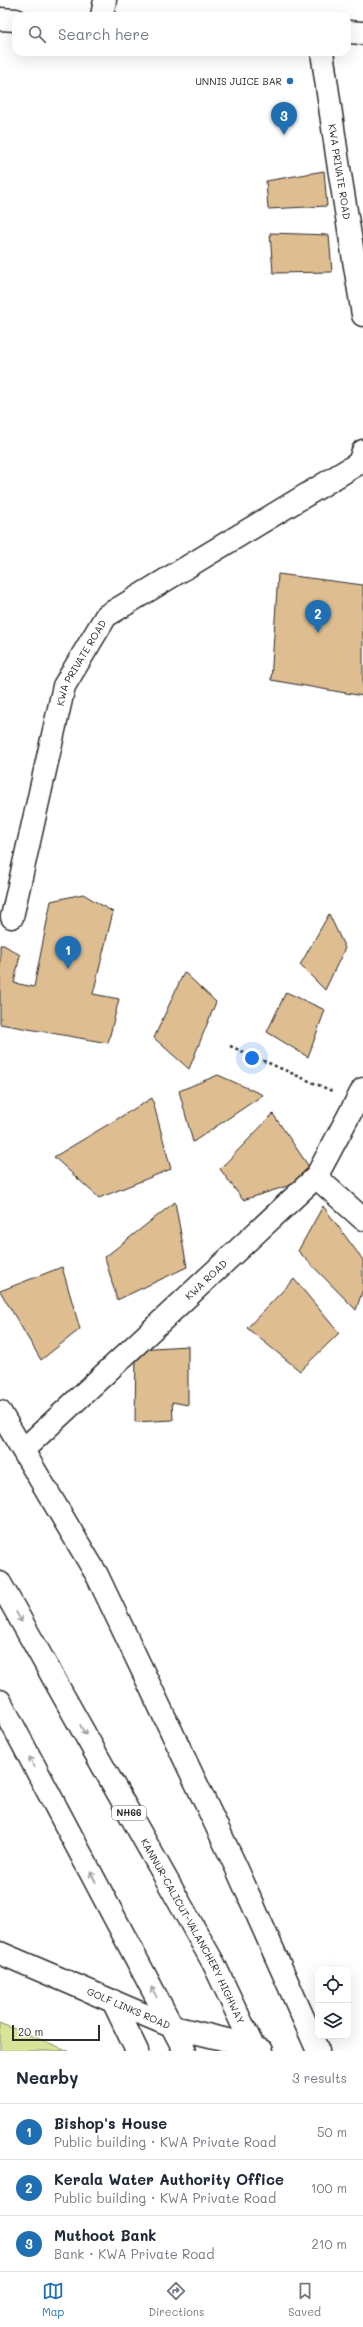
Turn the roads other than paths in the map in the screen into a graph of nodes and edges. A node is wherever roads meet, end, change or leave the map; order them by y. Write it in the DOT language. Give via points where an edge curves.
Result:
graph roads {
  1 [pos="105,0"];
  2 [pos="103,12"];
  3 [pos="0,19"];
  4 [pos="12,20"];
  5 [pos="351,32"];
  6 [pos="363,33"];
  7 [pos="323,56"];
  8 [pos="360,279"];
  9 [pos="363,315"];
  10 [pos="363,451"];
  11 [pos="12,917"];
  12 [pos="359,1096"];
  13 [pos="316,1177"];
  14 [pos="363,1219"];
  15 [pos="0,1412"];
  16 [pos="24,1450"];
  17 [pos="0,1583"];
  18 [pos="1,1704"];
  19 [pos="0,1953"];
  20 [pos="112,2001"];
  21 [pos="173,2027"];
  22 [pos="256,2049"];
  23 [pos="137,2051"];
  24 [pos="185,2051"];
  25 [pos="318,2051"];
  1 -- 2 [label="main road"];
  3 -- 4 [label="main road"];
  5 -- 6 [label="main road"];
  7 -- 8 [label="main road, KWA PRIVATE ROAD" via="338,162"];
  8 -- 9 [label="main road, KWA PRIVATE ROAD"];
  10 -- 11 [label="main road, KWA PRIVATE ROAD" via="359,463 106,616 64,686"];
  12 -- 13 [label="main road, KWA ROAD"];
  13 -- 14 [label="main road"];
  13 -- 16 [label="main road, KWA ROAD"];
  15 -- 16 [label="main road"];
  16 -- 25 [label="main road" via="97,1575 236,1869"];
  17 -- 22 [label="main road, KANNUR-CALICUT-VALANCHERY HIGHWAY / NH66, one-way" via="214,1964"];
  21 -- 18 [label="main road, one-way"];
  19 -- 20 [label="main road, GOLF LINKS ROAD"];
  20 -- 21 [label="main road, GOLF LINKS ROAD"];
  20 -- 23 [label="main road"];
  21 -- 22 [label="main road, GOLF LINKS ROAD"];
  21 -- 24 [label="main road"];
}
